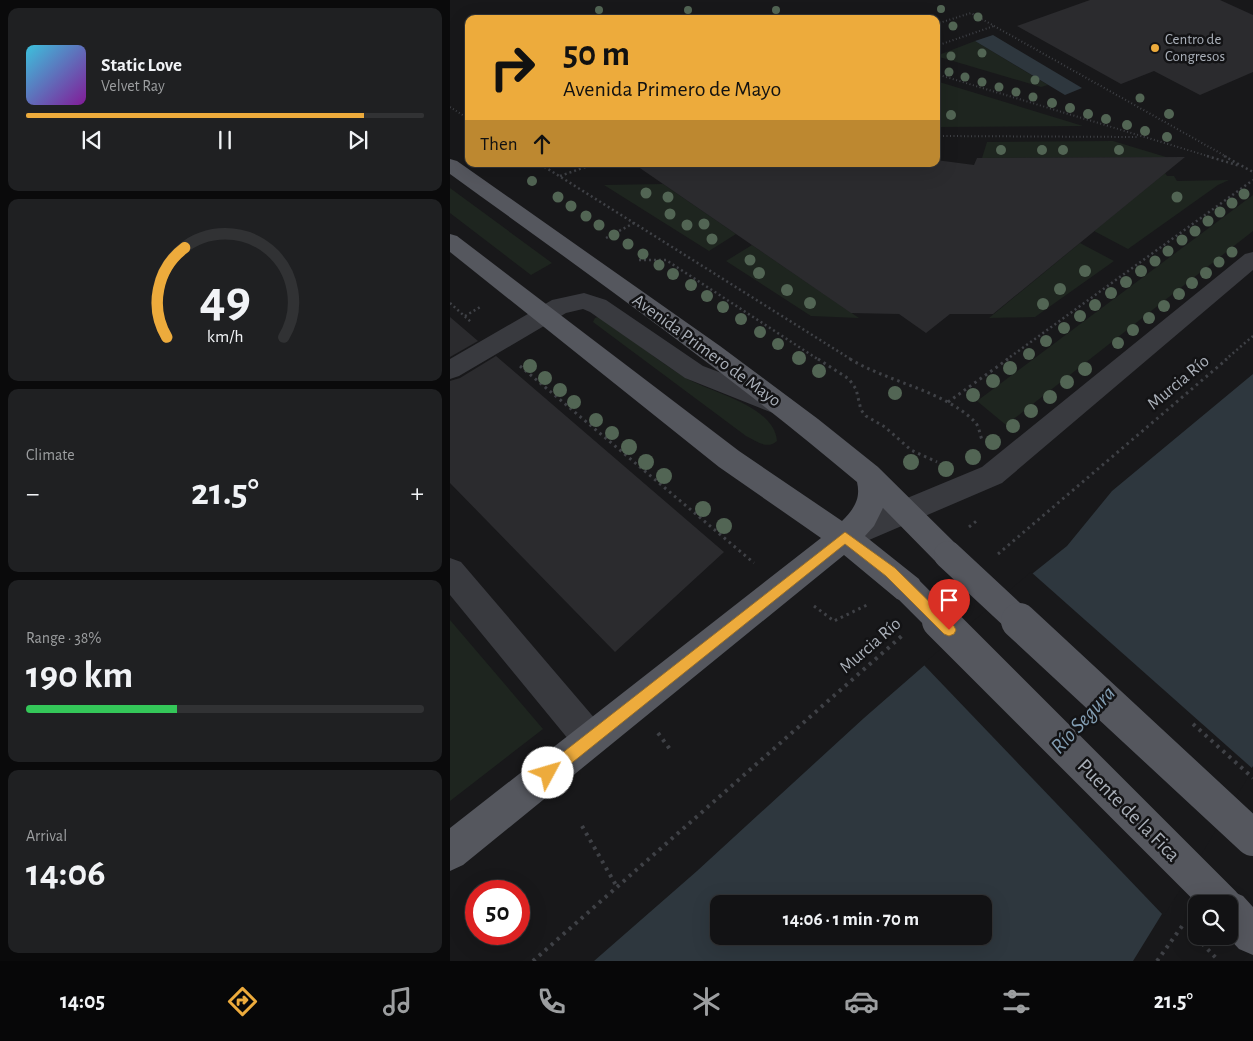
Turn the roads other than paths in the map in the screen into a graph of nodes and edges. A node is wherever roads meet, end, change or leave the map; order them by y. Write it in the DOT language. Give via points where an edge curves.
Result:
graph roads {
  1 [pos="450,165"];
  2 [pos="450,241"];
  3 [pos="1253,259"];
  4 [pos="543,314"];
  5 [pos="450,370"];
  6 [pos="785,408"];
  7 [pos="868,475"];
  8 [pos="906,512"];
  9 [pos="845,537"];
  10 [pos="450,572"];
  11 [pos="590,739"];
  12 [pos="1253,838"];
  13 [pos="450,852"];
  14 [pos="1214,895"];
  1 -- 6 [label="main road, Avenida Primero de Mayo"];
  2 -- 4 [label="main road"];
  3 -- 8 [label="street" via="992,475"];
  4 -- 5 [label="street"];
  4 -- 6 [label="street" via="569,303 592,303 694,372"];
  4 -- 9 [label="main road" via="754,478"];
  6 -- 7 [label="main road, Avenida Primero de Mayo"];
  7 -- 8 [label="main road, Avenida Primero de Mayo"];
  7 -- 9 [label="main road" via="873,489 872,503"];
  8 -- 9 [label="street"];
  8 -- 12 [label="main road, Avenida Primero de Mayo, bridge"];
  9 -- 11 [label="main road"];
  9 -- 14 [label="main road, Puente de la Fica, bridge" via="891,572"];
  10 -- 11 [label="street"];
  11 -- 13 [label="main road"];
}
